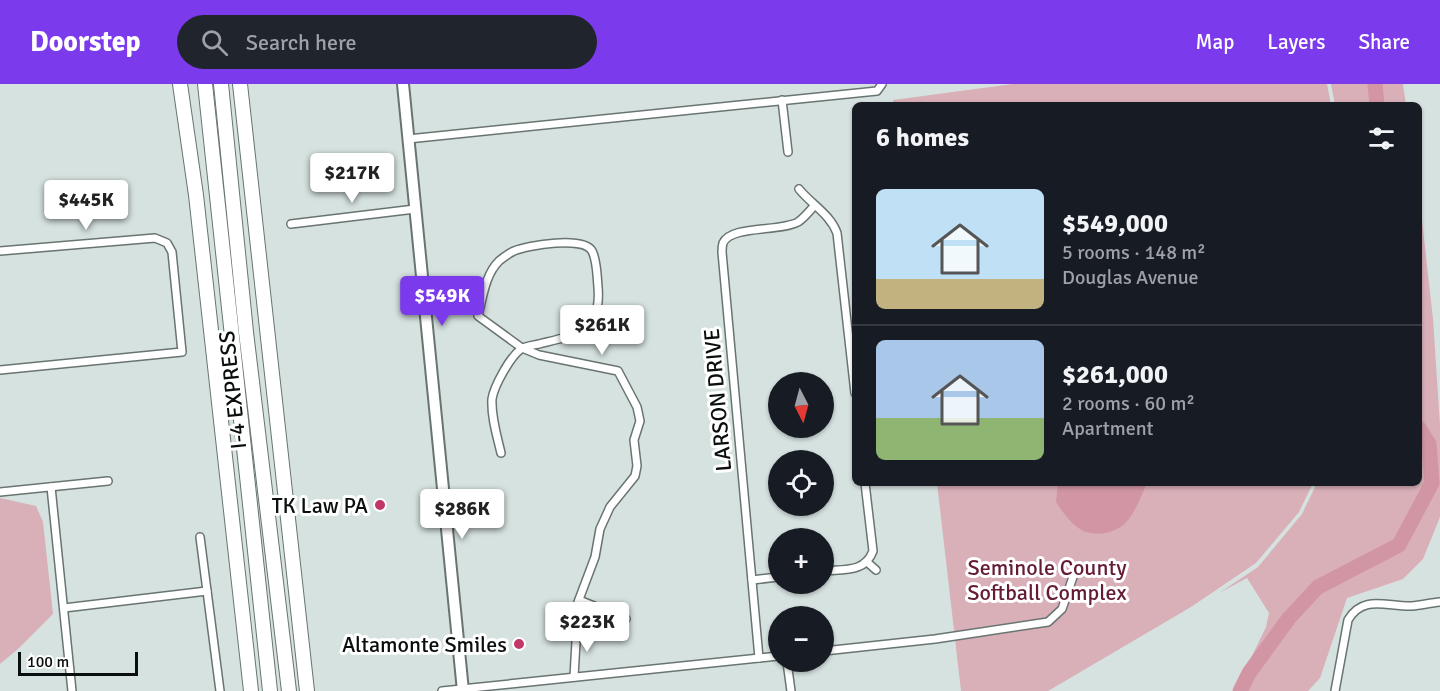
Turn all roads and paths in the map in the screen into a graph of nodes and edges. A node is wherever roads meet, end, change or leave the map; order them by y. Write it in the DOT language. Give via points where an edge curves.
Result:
graph roads {
  1 [pos="180,84"];
  2 [pos="205,84"];
  3 [pos="221,84"];
  4 [pos="240,84"];
  5 [pos="403,84"];
  6 [pos="882,85"];
  7 [pos="782,100"];
  8 [pos="408,138"];
  9 [pos="788,152"];
  10 [pos="799,189"];
  11 [pos="814,206"];
  12 [pos="415,209"];
  13 [pos="291,224"];
  14 [pos="0,251"];
  15 [pos="522,348"];
  16 [pos="852,366"];
  17 [pos="0,370"];
  18 [pos="501,453"];
  19 [pos="108,482"];
  20 [pos="865,486"];
  21 [pos="51,487"];
  22 [pos="0,492"];
  23 [pos="200,537"];
  24 [pos="867,562"];
  25 [pos="876,570"];
  26 [pos="834,571"];
  27 [pos="1074,574"];
  28 [pos="768,578"];
  29 [pos="752,580"];
  30 [pos="207,591"];
  31 [pos="579,600"];
  32 [pos="1440,602"];
  33 [pos="64,608"];
  34 [pos="626,619"];
  35 [pos="834,650"];
  36 [pos="768,657"];
  37 [pos="759,658"];
  38 [pos="788,672"];
  39 [pos="574,677"];
  40 [pos="463,690"];
  41 [pos="72,691"];
  42 [pos="220,691"];
  43 [pos="251,691"];
  44 [pos="270,691"];
  45 [pos="288,691"];
  46 [pos="307,691"];
  47 [pos="442,691"];
  48 [pos="791,691"];
  49 [pos="1335,691"];
  1 -- 43 [label="highway"];
  2 -- 44 [label="highway, I-4 EXPRESS"];
  3 -- 45 [label="highway, I-4 EXPRESS"];
  4 -- 46 [label="highway"];
  5 -- 8 [label="main road"];
  6 -- 7 [label="street" via="877,92"];
  7 -- 8 [label="street"];
  7 -- 9 [label="street"];
  8 -- 12 [label="main road"];
  10 -- 11 [label="street"];
  11 -- 16 [label="street" via="827,215 837,233"];
  11 -- 29 [label="street, LARSON DRIVE" via="797,223 738,232 723,243"];
  12 -- 13 [label="street"];
  12 -- 40 [label="main road"];
  14 -- 17 [label="street" via="155,237 167,243 172,252 182,352"];
  15 -- 15 [label="street" via="478,316 487,279 498,262 513,251 544,244 588,245 596,268 596,314 587,327 571,337"];
  15 -- 18 [label="street" via="496,385 492,399"];
  15 -- 31 [label="street" via="618,371 637,407 640,421 634,440 636,476 610,507"];
  19 -- 21 [label="street"];
  20 -- 24 [label="street" via="873,551"];
  21 -- 22 [label="street"];
  21 -- 33 [label="street"];
  23 -- 30 [label="street"];
  24 -- 25 [label="street"];
  24 -- 26 [label="street" via="857,568"];
  27 -- 35 [label="street" via="1062,609 1048,622"];
  28 -- 29 [label="street"];
  29 -- 37 [label="street, LARSON DRIVE"];
  30 -- 33 [label="street"];
  30 -- 42 [label="street"];
  31 -- 34 [label="street"];
  31 -- 39 [label="street" via="573,624"];
  32 -- 49 [label="street" via="1357,607 1348,620"];
  33 -- 41 [label="street"];
  36 -- 37 [label="street"];
  37 -- 39 [label="street"];
  38 -- 48 [label="street"];
  39 -- 40 [label="street"];
  40 -- 47 [label="street"];
}
